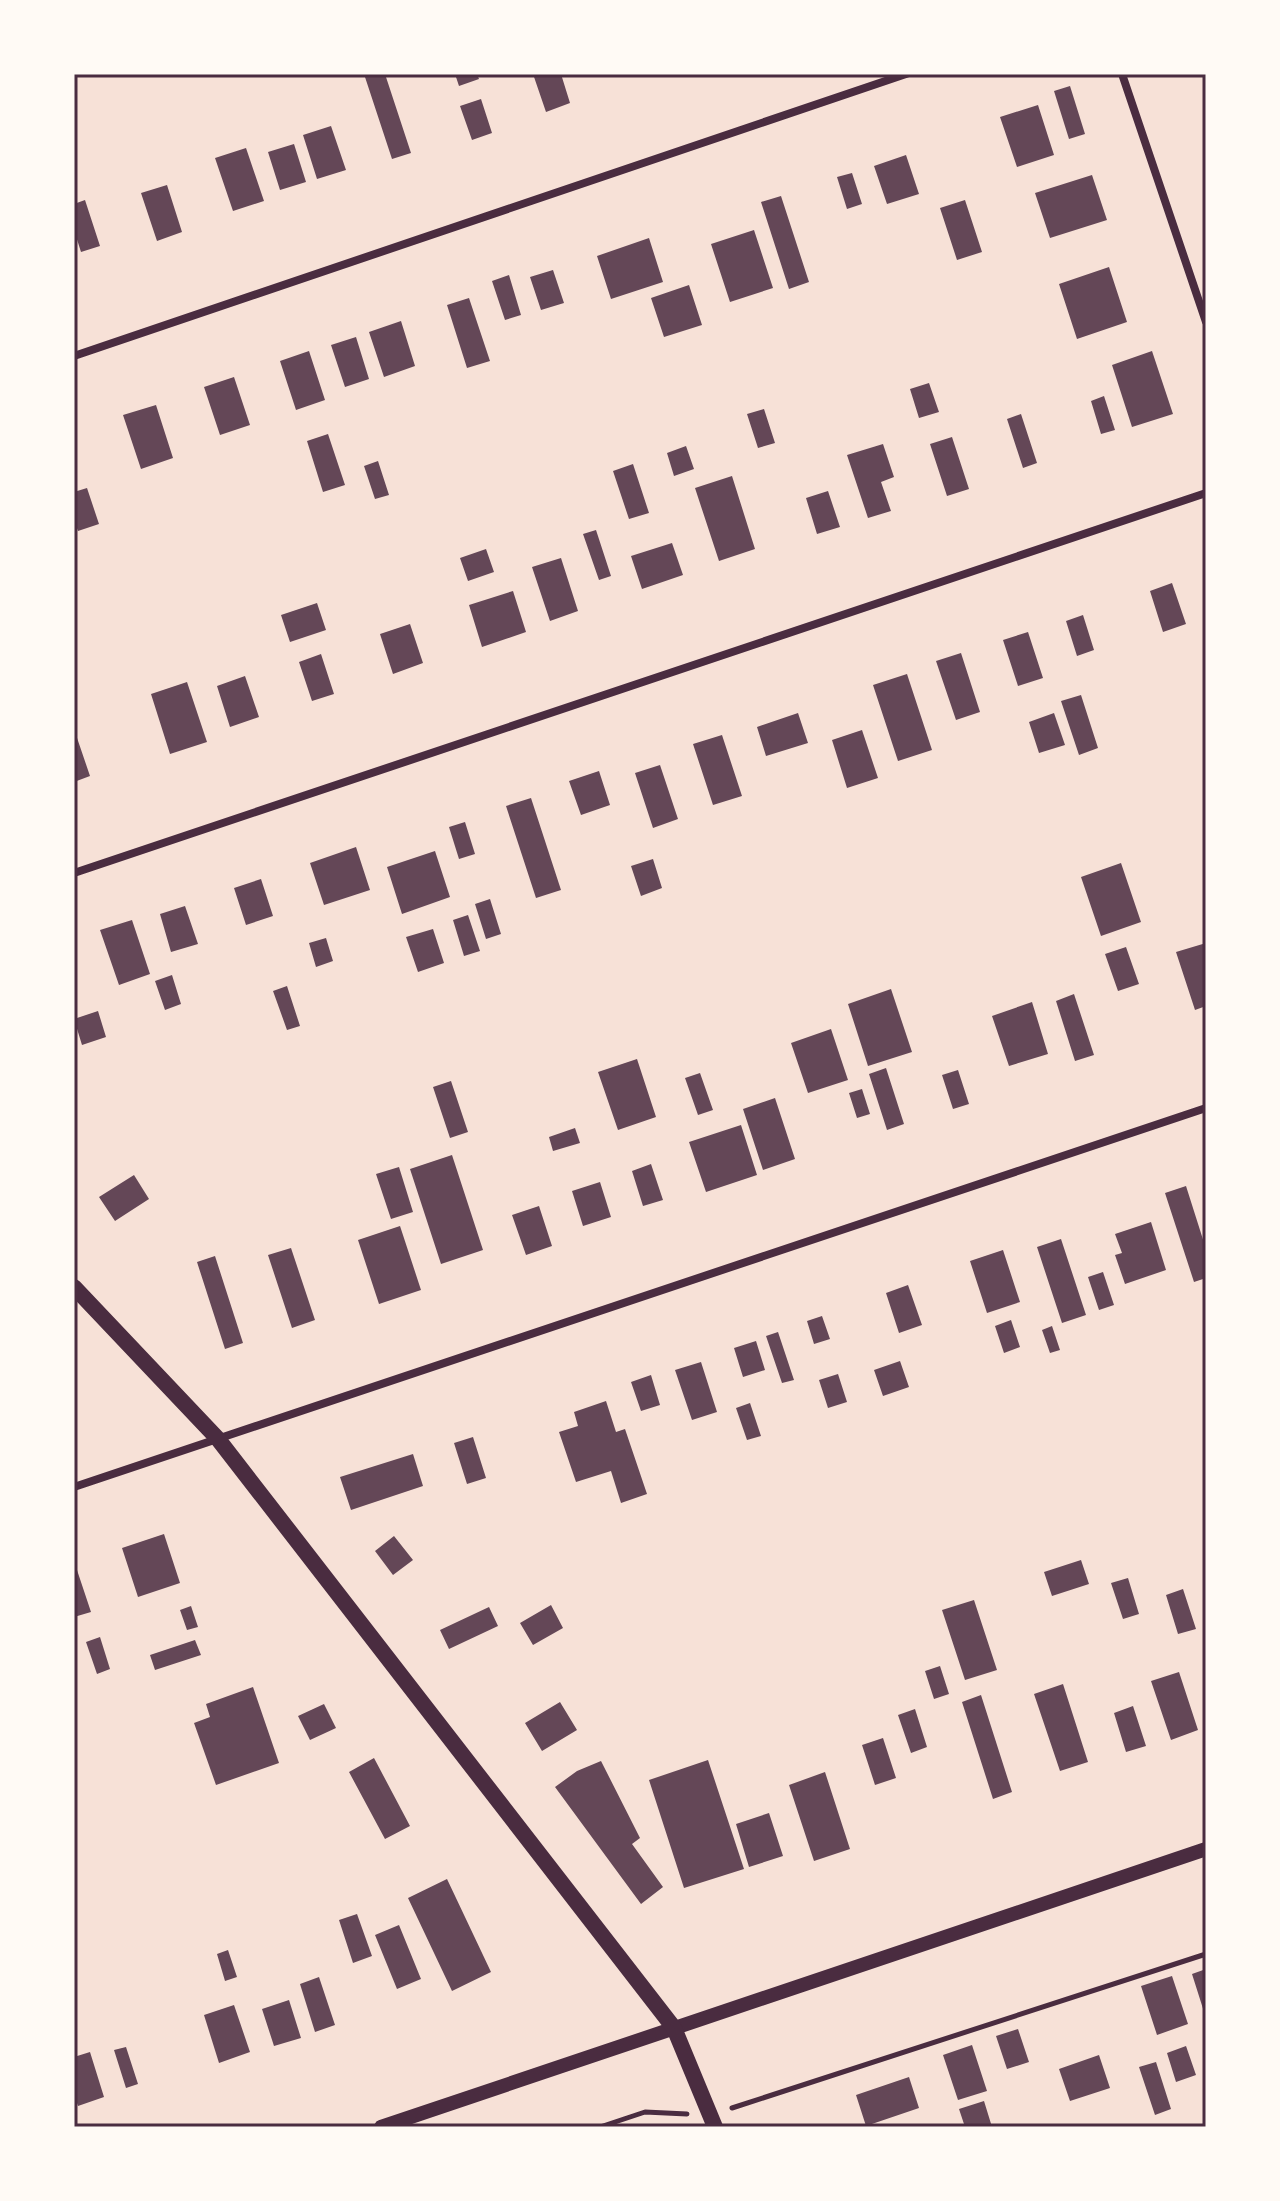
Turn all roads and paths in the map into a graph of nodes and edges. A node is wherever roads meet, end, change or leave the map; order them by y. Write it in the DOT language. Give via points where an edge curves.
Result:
graph roads {
  1 [pos="906,74"];
  2 [pos="1122,74"];
  3 [pos="1206,322"];
  4 [pos="74,356"];
  5 [pos="1206,493"];
  6 [pos="74,873"];
  7 [pos="1206,1108"];
  8 [pos="74,1287"];
  9 [pos="218,1439"];
  10 [pos="74,1487"];
  11 [pos="1206,1849"];
  12 [pos="1206,1954"];
  13 [pos="674,2028"];
  14 [pos="713,2121"];
  15 [pos="381,2127"];
  16 [pos="600,2127"];
  1 -- 4 [label="street"];
  2 -- 3 [label="street"];
  5 -- 6 [label="street"];
  7 -- 9 [label="street"];
  8 -- 9 [label="main road"];
  9 -- 10 [label="street"];
  9 -- 13 [label="main road"];
  11 -- 13 [label="street"];
  12 -- 14 [label="path"];
  13 -- 14 [label="main road"];
  13 -- 15 [label="street"];
  14 -- 16 [label="path" via="645,2112"];
}
